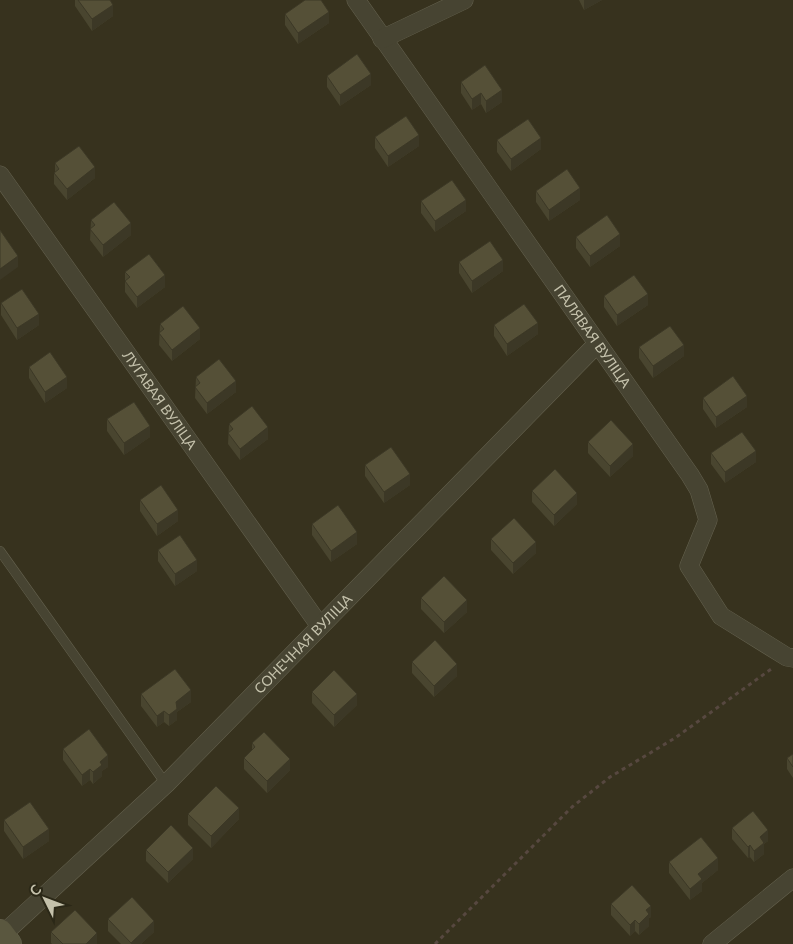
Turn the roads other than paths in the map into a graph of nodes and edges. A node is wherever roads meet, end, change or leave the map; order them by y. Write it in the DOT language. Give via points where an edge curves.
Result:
graph roads {
  1 [pos="356,0"];
  2 [pos="464,0"];
  3 [pos="382,39"];
  4 [pos="0,176"];
  5 [pos="596,344"];
  6 [pos="0,550"];
  7 [pos="320,626"];
  8 [pos="790,657"];
  9 [pos="166,784"];
  10 [pos="793,878"];
  11 [pos="4,937"];
  12 [pos="712,944"];
  1 -- 3 [label="street, ПАЛЯВАЯ ВУЛІЦА"];
  2 -- 3 [label="street"];
  3 -- 5 [label="street, ПАЛЯВАЯ ВУЛІЦА"];
  4 -- 7 [label="street, ЛУГАВАЯ ВУЛІЦА"];
  5 -- 7 [label="street, СОНЕЧНАЯ ВУЛІЦА"];
  5 -- 8 [label="street, ПАЛЯВАЯ ВУЛІЦА" via="699,490 708,520 689,566 721,616"];
  6 -- 9 [label="lane"];
  7 -- 9 [label="street, СОНЕЧНАЯ ВУЛІЦА"];
  9 -- 11 [label="street, СОНЕЧНАЯ ВУЛІЦА"];
  10 -- 12 [label="street"];
}
